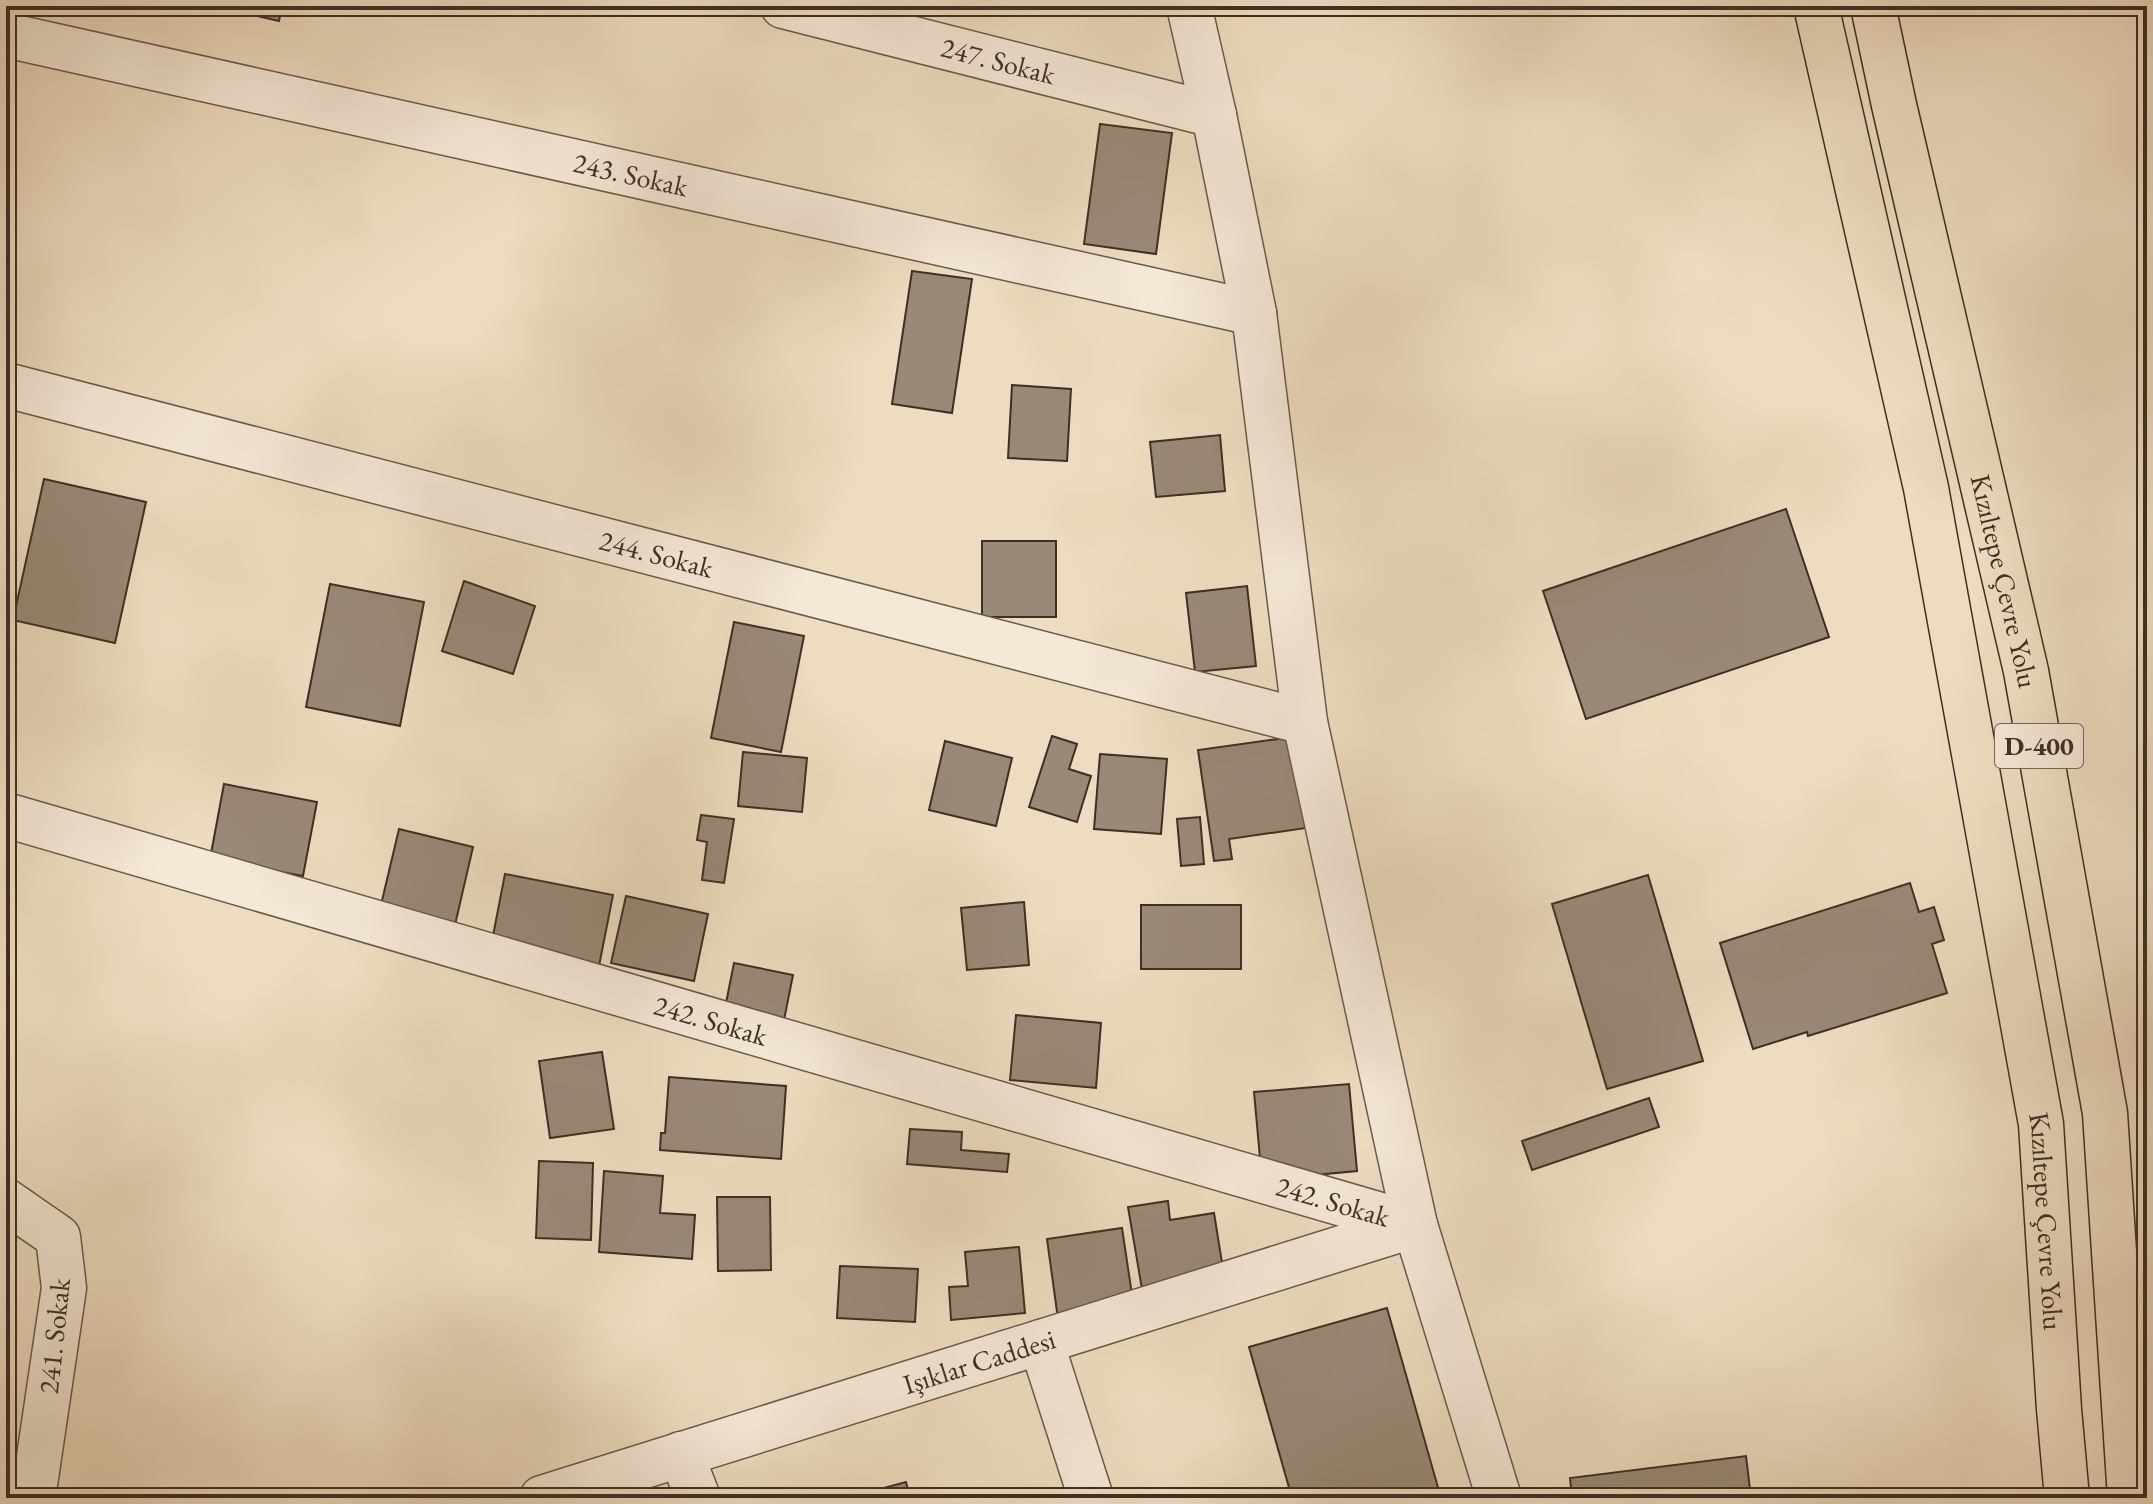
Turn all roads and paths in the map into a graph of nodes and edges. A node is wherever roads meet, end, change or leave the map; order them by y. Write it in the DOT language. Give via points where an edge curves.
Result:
graph roads {
  1 [pos="783,6"];
  2 [pos="1189,6"];
  3 [pos="1816,6"];
  4 [pos="1873,6"];
  5 [pos="6,35"];
  6 [pos="1214,115"];
  7 [pos="1254,313"];
  8 [pos="6,385"];
  9 [pos="1305,722"];
  10 [pos="6,815"];
  11 [pos="6,1201"];
  12 [pos="1415,1225"];
  13 [pos="1041,1342"];
  14 [pos="681,1454"];
  15 [pos="33,1498"];
  16 [pos="542,1498"];
  17 [pos="698,1498"];
  18 [pos="1091,1498"];
  19 [pos="1499,1498"];
  20 [pos="2067,1498"];
  21 [pos="2130,1498"];
  1 -- 6 [label="street, 247. Sokak"];
  2 -- 6 [label="street"];
  3 -- 20 [label="highway, Kızıltepe Çevre Yolu / D-400" via="1926,488 2041,1124"];
  4 -- 21 [label="highway, Kızıltepe Çevre Yolu / D-400" via="2026,671 2103,1098"];
  5 -- 7 [label="street, 243. Sokak"];
  6 -- 7 [label="street"];
  7 -- 9 [label="street"];
  8 -- 9 [label="street, 244. Sokak"];
  9 -- 12 [label="street"];
  10 -- 12 [label="street, 242. Sokak"];
  11 -- 15 [label="street, 241. Sokak" via="58,1237 64,1288"];
  12 -- 13 [label="street, Işıklar Caddesi"];
  12 -- 19 [label="street"];
  13 -- 14 [label="street, Işıklar Caddesi"];
  13 -- 18 [label="street"];
  14 -- 16 [label="street, Işıklar Caddesi"];
  14 -- 17 [label="street"];
}
